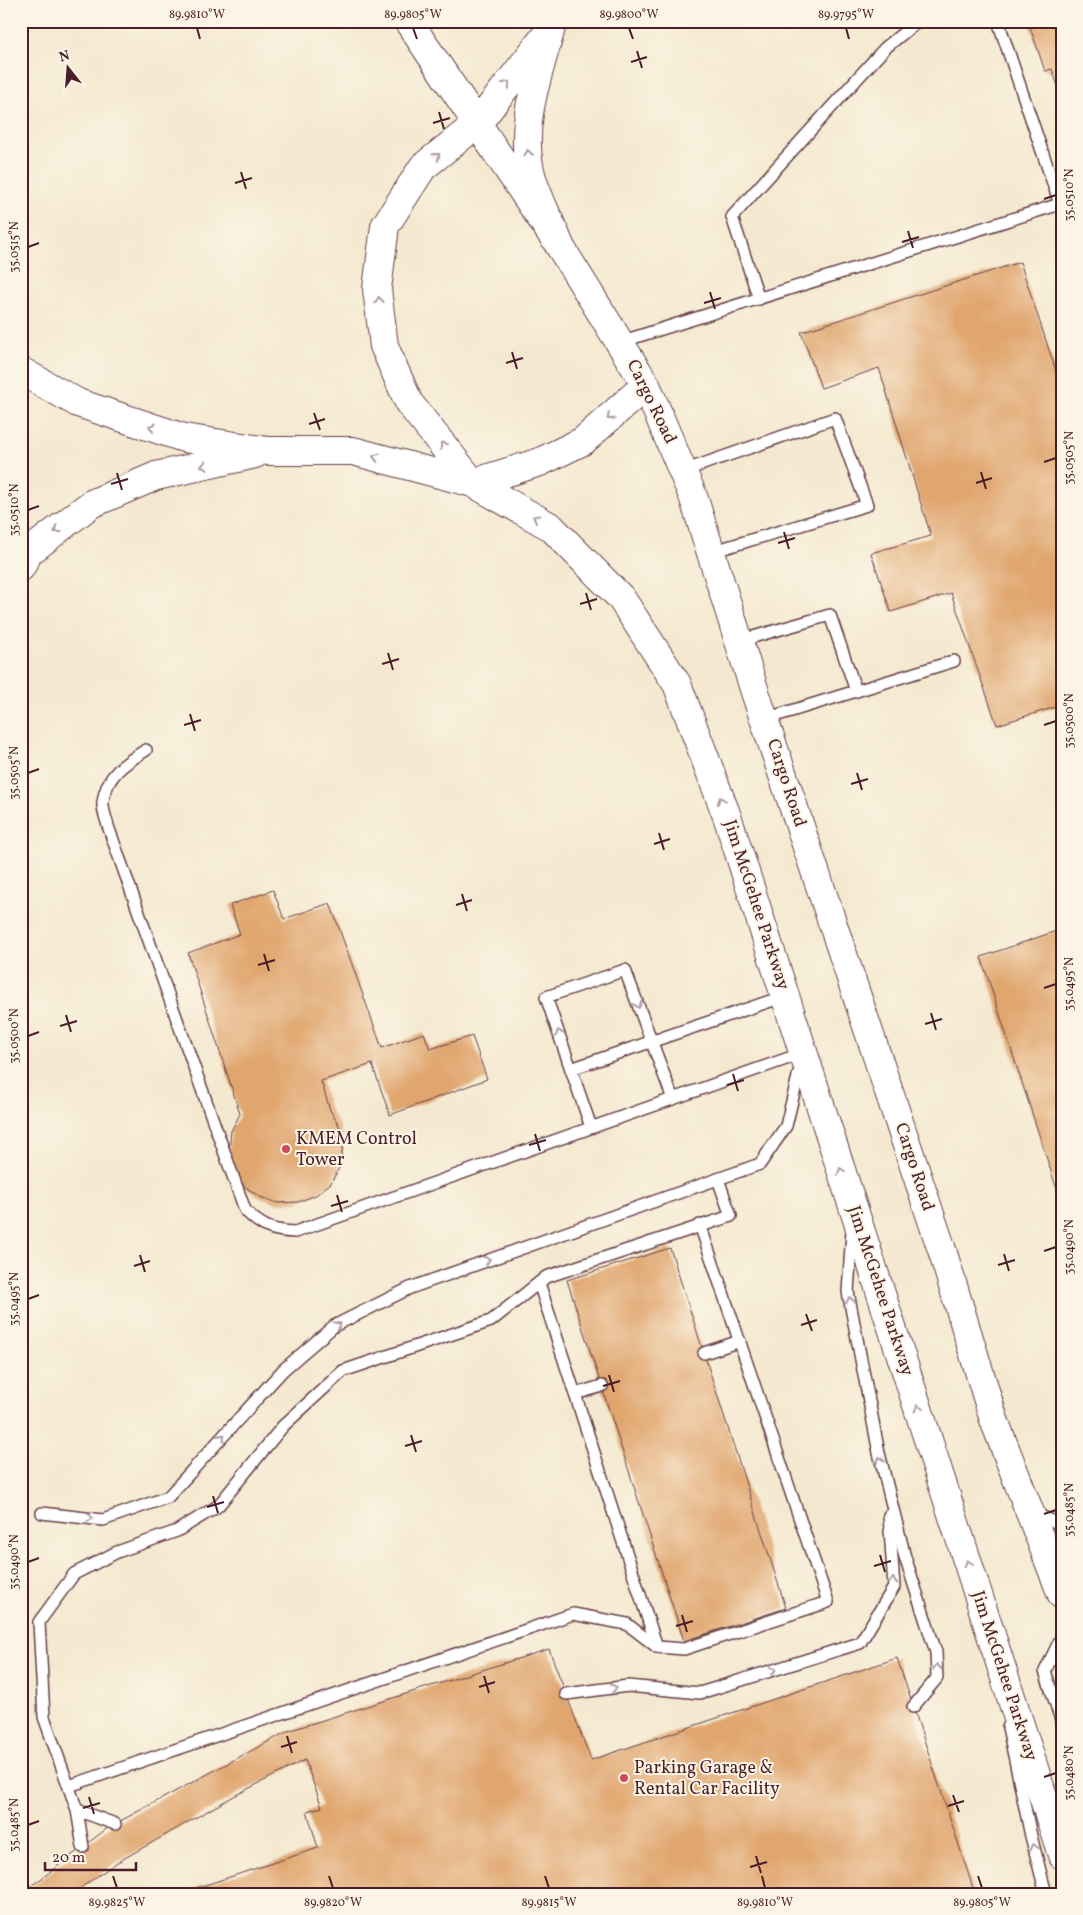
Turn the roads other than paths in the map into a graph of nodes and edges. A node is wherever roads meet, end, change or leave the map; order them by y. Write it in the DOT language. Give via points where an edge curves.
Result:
graph roads {
  1 [pos="408,21"];
  2 [pos="918,21"];
  3 [pos="998,21"];
  4 [pos="553,25"];
  5 [pos="478,123"];
  6 [pos="1061,203"];
  7 [pos="561,248"];
  8 [pos="759,299"];
  9 [pos="620,342"];
  10 [pos="21,371"];
  11 [pos="646,385"];
  12 [pos="268,451"];
  13 [pos="683,471"];
  14 [pos="473,483"];
  15 [pos="711,552"];
  16 [pos="21,567"];
  17 [pos="739,641"];
  18 [pos="954,661"];
  19 [pos="856,691"];
  20 [pos="765,719"];
  21 [pos="146,750"];
  22 [pos="785,996"];
  23 [pos="652,1041"];
  24 [pos="803,1052"];
  25 [pos="571,1069"];
  26 [pos="673,1099"];
  27 [pos="591,1128"];
  28 [pos="718,1178"];
  29 [pos="853,1209"];
  30 [pos="700,1226"];
  31 [pos="539,1283"];
  32 [pos="740,1341"];
  33 [pos="704,1353"];
  34 [pos="602,1386"];
  35 [pos="575,1394"];
  36 [pos="886,1484"];
  37 [pos="1029,1511"];
  38 [pos="42,1513"];
  39 [pos="1062,1525"];
  40 [pos="1062,1595"];
  41 [pos="983,1609"];
  42 [pos="1062,1636"];
  43 [pos="657,1647"];
  44 [pos="566,1694"];
  45 [pos="913,1707"];
  46 [pos="1062,1723"];
  47 [pos="68,1786"];
  48 [pos="77,1810"];
  49 [pos="115,1824"];
  50 [pos="83,1847"];
  51 [pos="1062,1855"];
  52 [pos="1046,1894"];
  1 -- 5 [label="main road, Cargo Road"];
  2 -- 8 [label="lane" via="885,48 732,217"];
  3 -- 6 [label="lane"];
  5 -- 4 [label="main road, one-way"];
  7 -- 4 [label="main road, one-way" via="532,177 527,143 527,119"];
  5 -- 7 [label="main road, Cargo Road"];
  14 -- 5 [label="main road, one-way" via="409,402 384,346 377,289 384,226 424,167"];
  6 -- 8 [label="lane"];
  7 -- 9 [label="main road, Cargo Road"];
  8 -- 9 [label="lane"];
  9 -- 11 [label="main road, Cargo Road"];
  12 -- 10 [label="main road, Jim McGehee Parkway, one-way" via="184,438 78,403"];
  11 -- 13 [label="main road, Cargo Road"];
  11 -- 14 [label="main road, one-way" via="583,441 540,462"];
  14 -- 12 [label="main road, Jim McGehee Parkway, one-way" via="353,451"];
  12 -- 16 [label="main road, one-way" via="156,476 91,504 29,552"];
  13 -- 15 [label="main road, Cargo Road"];
  13 -- 15 [label="lane" via="835,418 866,505"];
  22 -- 14 [label="main road, Jim McGehee Parkway, one-way" via="728,819 677,684 621,598 551,527"];
  15 -- 17 [label="main road, Cargo Road"];
  17 -- 19 [label="lane" via="830,614"];
  17 -- 20 [label="main road, Cargo Road"];
  18 -- 19 [label="lane"];
  19 -- 20 [label="lane"];
  20 -- 37 [label="main road, Cargo Road" via="942,1250 994,1420"];
  21 -- 27 [label="lane" via="123,763 108,784 103,804 108,826 244,1210 256,1222 276,1231 295,1232"];
  22 -- 23 [label="lane"];
  22 -- 24 [label="main road, Jim McGehee Parkway"];
  23 -- 25 [label="lane"];
  25 -- 23 [label="lane, one-way" via="546,997 625,970"];
  23 -- 26 [label="lane"];
  24 -- 26 [label="lane"];
  24 -- 28 [label="lane" via="786,1126 760,1164"];
  29 -- 24 [label="main road, Jim McGehee Parkway, one-way"];
  25 -- 27 [label="lane"];
  26 -- 27 [label="lane"];
  28 -- 30 [label="lane" via="731,1216"];
  38 -- 28 [label="lane, one-way" via="103,1520 168,1497 283,1370 334,1326 410,1288"];
  36 -- 29 [label="lane, one-way" via="848,1292"];
  41 -- 29 [label="main road, Jim McGehee Parkway, one-way"];
  30 -- 31 [label="lane" via="546,1277"];
  30 -- 32 [label="lane"];
  31 -- 35 [label="lane"];
  31 -- 47 [label="lane" via="491,1321 343,1371 283,1426 218,1506 177,1531 117,1552 74,1574 39,1622 44,1717"];
  32 -- 33 [label="lane"];
  32 -- 43 [label="lane" via="828,1602 684,1648"];
  34 -- 35 [label="lane"];
  35 -- 43 [label="lane"];
  44 -- 36 [label="lane, one-way" via="628,1686 700,1693 860,1643 894,1587"];
  45 -- 36 [label="lane, one-way" via="937,1678 936,1652 905,1558"];
  37 -- 39 [label="lane"];
  37 -- 40 [label="main road, Cargo Road"];
  41 -- 51 [label="main road, Jim McGehee Parkway"];
  52 -- 41 [label="lane, one-way"];
  42 -- 46 [label="lane" via="1045,1671"];
  43 -- 47 [label="lane" via="627,1624 573,1614"];
  47 -- 48 [label="lane"];
  48 -- 49 [label="lane"];
  48 -- 50 [label="lane"];
}
